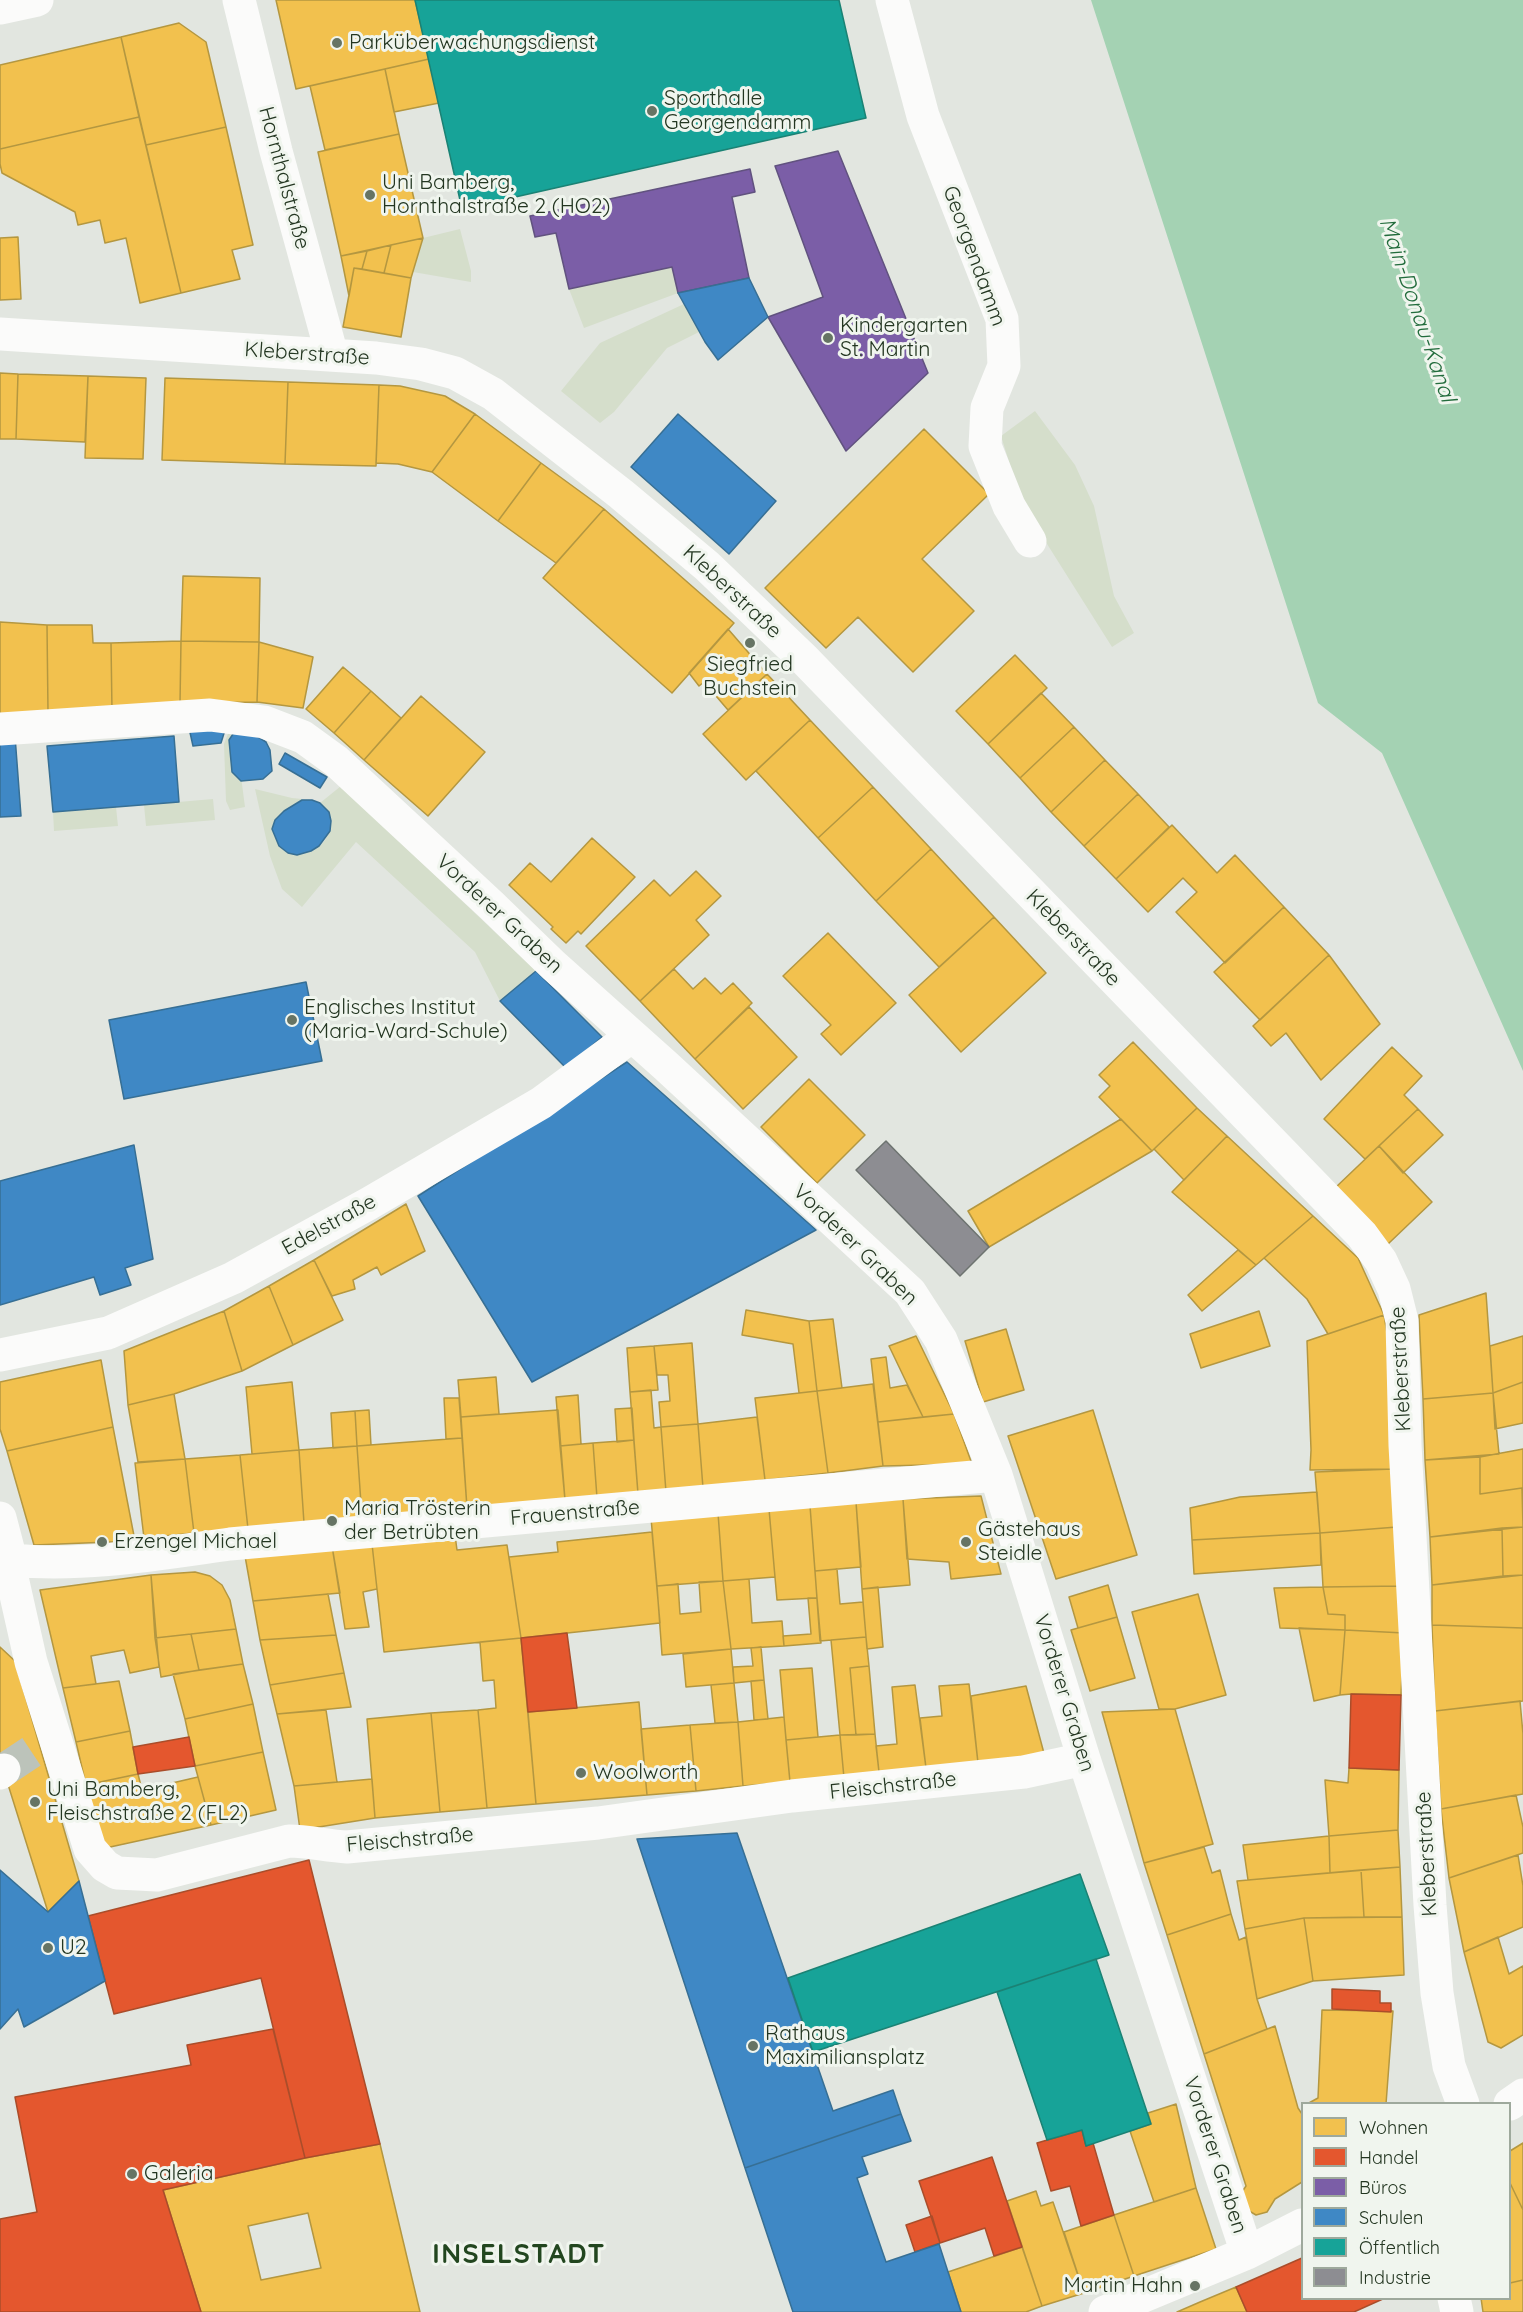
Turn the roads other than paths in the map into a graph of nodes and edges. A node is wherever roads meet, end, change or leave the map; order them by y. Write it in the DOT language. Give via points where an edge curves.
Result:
graph roads {
  1 [pos="37,0"];
  2 [pos="239,0"];
  3 [pos="892,0"];
  4 [pos="0,8"];
  5 [pos="0,334"];
  6 [pos="332,355"];
  7 [pos="1030,541"];
  8 [pos="0,729"];
  9 [pos="632,1036"];
  10 [pos="0,1355"];
  11 [pos="996,1475"];
  12 [pos="0,1518"];
  13 [pos="8,1568"];
  14 [pos="1084,1759"];
  15 [pos="1463,2102"];
  16 [pos="1301,2226"];
  17 [pos="1247,2253"];
  18 [pos="1146,2304"];
  19 [pos="1105,2312"];
  1 -- 4 [label="street"];
  2 -- 6 [label="street, Hornthalstraße"];
  3 -- 7 [label="street, Georgendamm" via="922,116 1002,319 1004,366 987,408 985,446 1009,506"];
  5 -- 6 [label="street, Kleberstraße"];
  6 -- 15 [label="street, Kleberstraße" via="421,364 455,373 493,394 698,559 805,660 1362,1235 1381,1262 1398,1299 1402,1321 1430,1905 1437,1993 1448,2055"];
  8 -- 9 [label="street, Vorderer Graben" via="210,715 264,722 303,737 336,762"];
  9 -- 10 [label="street, Edelstraße" via="541,1103 232,1278 108,1333"];
  9 -- 11 [label="street, Vorderer Graben" via="910,1292 942,1340"];
  11 -- 13 [label="street, Frauenstraße" via="230,1544 142,1557"];
  11 -- 14 [label="street, Vorderer Graben"];
  12 -- 13 [label="street, Fleischstraße"];
  13 -- 14 [label="street, Fleischstraße" via="47,1741 90,1849 117,1873 157,1875 289,1841 353,1847 598,1823 792,1796 1024,1772"];
  14 -- 17 [label="street, Vorderer Graben"];
  16 -- 17 [label="street"];
  17 -- 18 [label="street"];
  18 -- 19 [label="street"];
}
